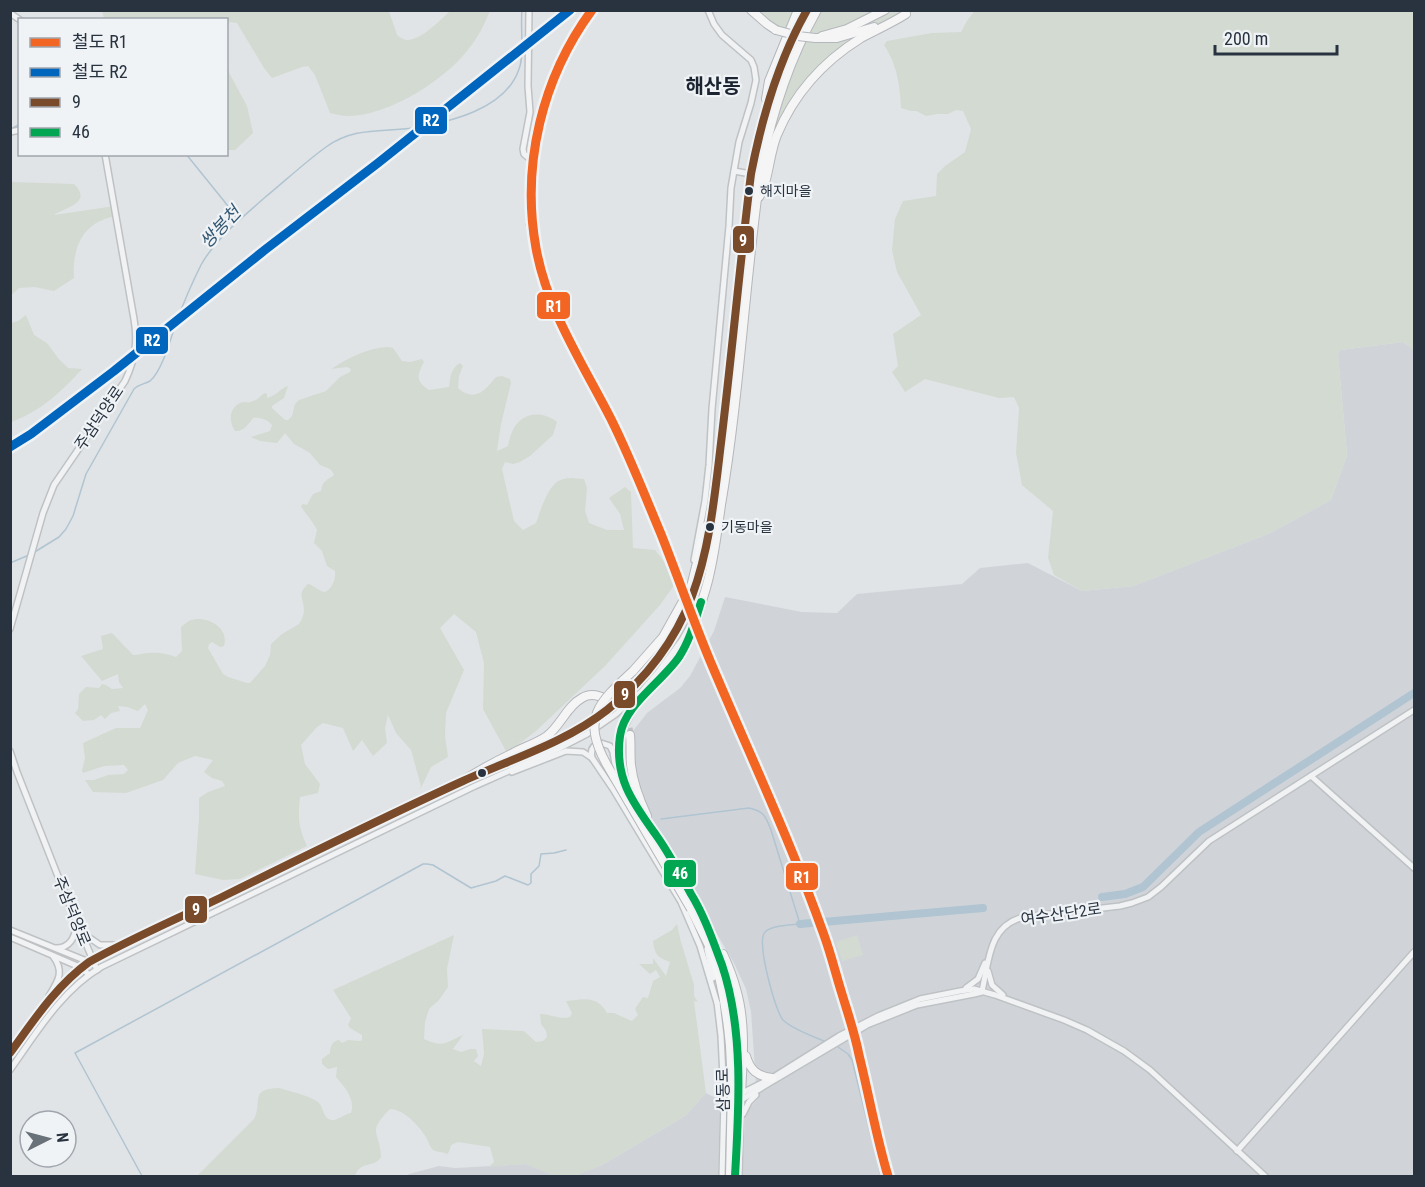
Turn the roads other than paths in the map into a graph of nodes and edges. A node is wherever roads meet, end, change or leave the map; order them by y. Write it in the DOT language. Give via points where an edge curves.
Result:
graph roads {
  1 [pos="529,10"];
  2 [pos="708,10"];
  3 [pos="751,10"];
  4 [pos="798,10"];
  5 [pos="807,10"];
  6 [pos="817,10"];
  7 [pos="885,10"];
  8 [pos="909,12"];
  9 [pos="815,38"];
  10 [pos="763,117"];
  11 [pos="739,142"];
  12 [pos="746,144"];
  13 [pos="105,156"];
  14 [pos="530,159"];
  15 [pos="734,171"];
  16 [pos="751,174"];
  17 [pos="757,201"];
  18 [pos="710,522"];
  19 [pos="702,529"];
  20 [pos="694,561"];
  21 [pos="698,611"];
  22 [pos="10,629"];
  23 [pos="609,700"];
  24 [pos="1414,710"];
  25 [pos="630,735"];
  26 [pos="10,751"];
  27 [pos="592,758"];
  28 [pos="502,774"];
  29 [pos="1311,776"];
  30 [pos="464,780"];
  31 [pos="624,785"];
  32 [pos="657,836"];
  33 [pos="1414,868"];
  34 [pos="695,908"];
  35 [pos="79,929"];
  36 [pos="10,930"];
  37 [pos="702,932"];
  38 [pos="10,937"];
  39 [pos="123,945"];
  40 [pos="47,946"];
  41 [pos="1414,952"];
  42 [pos="990,953"];
  43 [pos="52,954"];
  44 [pos="91,961"];
  45 [pos="81,968"];
  46 [pos="987,969"];
  47 [pos="97,970"];
  48 [pos="89,975"];
  49 [pos="960,990"];
  50 [pos="982,991"];
  51 [pos="1009,1000"];
  52 [pos="717,1004"];
  53 [pos="44,1006"];
  54 [pos="737,1046"];
  55 [pos="10,1053"];
  56 [pos="10,1070"];
  57 [pos="772,1080"];
  58 [pos="741,1097"];
  59 [pos="724,1101"];
  60 [pos="724,1110"];
  61 [pos="741,1118"];
  62 [pos="1237,1151"];
  63 [pos="722,1176"];
  64 [pos="730,1176"];
  65 [pos="737,1176"];
  66 [pos="1265,1176"];
  1 -- 14 [label="street" via="530,112 523,149"];
  2 -- 11 [label="street" via="717,29 750,58 754,67 755,85"];
  3 -- 9 [label="highway, bridge" via="776,30"];
  4 -- 10 [label="highway" via="769,81"];
  5 -- 10 [label="highway" via="784,57"];
  6 -- 17 [label="highway" via="800,42 776,106"];
  7 -- 9 [label="highway" via="856,25"];
  8 -- 9 [label="highway" via="846,36"];
  8 -- 17 [label="highway" via="861,38 815,75 790,108 777,136 765,186"];
  10 -- 16 [label="highway"];
  11 -- 12 [label="street"];
  11 -- 15 [label="street"];
  13 -- 22 [label="street, 주삼덕양로" via="133,307 136,352 125,381 54,485"];
  15 -- 16 [label="street"];
  15 -- 19 [label="street"];
  16 -- 18 [label="highway"];
  17 -- 21 [label="highway" via="726,478 707,585"];
  18 -- 19 [label="highway"];
  18 -- 30 [label="street" via="692,598 668,644 642,678 583,726"];
  19 -- 20 [label="street"];
  19 -- 34 [label="highway, bridge" via="690,586 663,637 606,696 595,723 595,738 607,765"];
  21 -- 28 [label="street" via="660,671 616,714 573,742"];
  21 -- 31 [label="highway" via="679,657 632,710 622,728 619,753"];
  23 -- 30 [label="highway" via="595,695 581,698 547,736"];
  24 -- 29 [label="street, 여수산단2로"];
  25 -- 32 [label="highway" via="635,786"];
  26 -- 35 [label="street, 주삼덕양로"];
  27 -- 28 [label="street" via="570,751"];
  27 -- 31 [label="street" via="595,745 610,746 616,776"];
  27 -- 52 [label="street" via="681,902 700,946"];
  28 -- 47 [label="street"];
  29 -- 33 [label="street"];
  29 -- 42 [label="street, 여수산단2로" via="1209,841 1152,895 1126,905 1015,919 998,933"];
  30 -- 39 [label="street"];
  31 -- 32 [label="highway"];
  32 -- 34 [label="highway"];
  34 -- 37 [label="highway"];
  34 -- 54 [label="highway" via="722,966"];
  35 -- 39 [label="street" via="100,945"];
  35 -- 40 [label="street" via="67,946"];
  35 -- 44 [label="street, 주삼덕양로"];
  36 -- 40 [label="street"];
  37 -- 52 [label="street"];
  37 -- 54 [label="highway"];
  38 -- 43 [label="street"];
  39 -- 44 [label="street"];
  40 -- 44 [label="street"];
  41 -- 62 [label="street"];
  42 -- 46 [label="street, 여수산단2로"];
  42 -- 49 [label="street" via="978,979"];
  43 -- 45 [label="street"];
  43 -- 53 [label="street" via="59,975"];
  44 -- 45 [label="street"];
  44 -- 47 [label="street"];
  45 -- 48 [label="street"];
  45 -- 53 [label="street"];
  46 -- 50 [label="street, 여수산단2로"];
  46 -- 51 [label="street" via="992,985"];
  47 -- 48 [label="street"];
  48 -- 56 [label="street" via="61,1000"];
  49 -- 50 [label="street"];
  49 -- 57 [label="street" via="920,999 878,1016 839,1036"];
  50 -- 51 [label="street"];
  50 -- 57 [label="street" via="904,1009 867,1025"];
  51 -- 62 [label="street" via="1083,1028 1124,1051 1150,1070"];
  52 -- 59 [label="street, 삼동로"];
  53 -- 55 [label="street"];
  54 -- 57 [label="highway" via="753,1071"];
  54 -- 58 [label="highway"];
  54 -- 64 [label="highway, bridge"];
  54 -- 65 [label="highway, bridge"];
  57 -- 58 [label="street"];
  57 -- 61 [label="street" via="749,1102"];
  58 -- 59 [label="street"];
  58 -- 60 [label="street"];
  58 -- 61 [label="street, 삼동로"];
  59 -- 60 [label="street, 삼동로"];
  60 -- 63 [label="street, 삼동로"];
  61 -- 65 [label="street, 삼동로"];
  62 -- 66 [label="street"];
}
